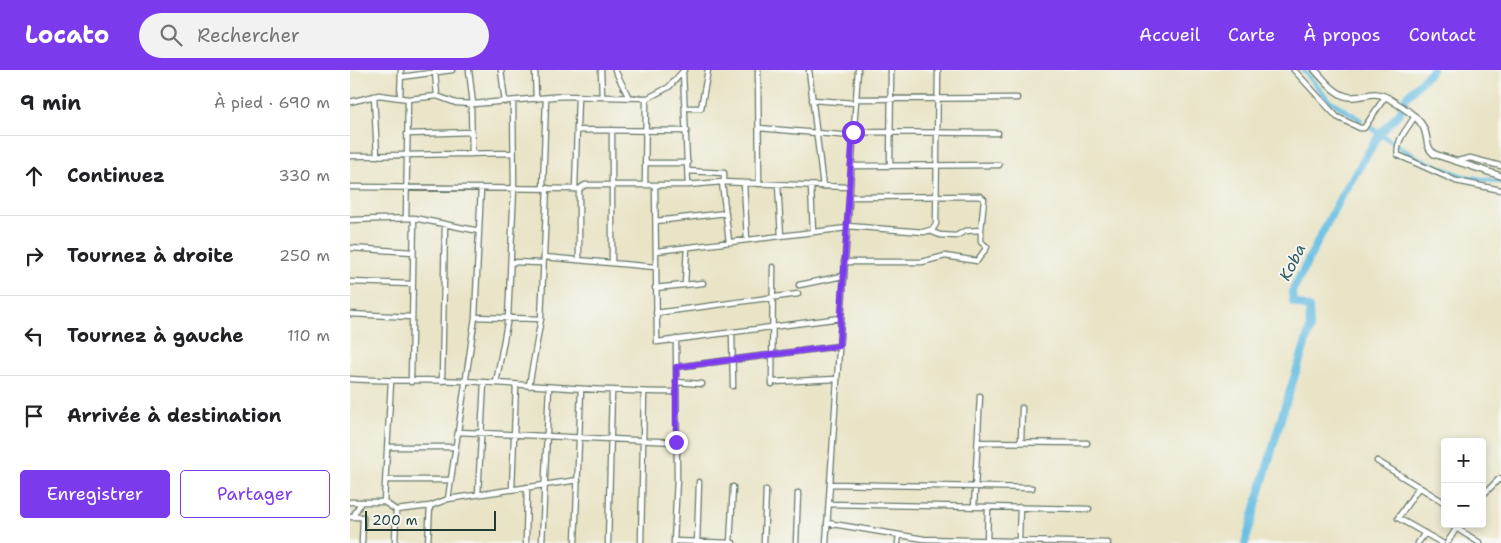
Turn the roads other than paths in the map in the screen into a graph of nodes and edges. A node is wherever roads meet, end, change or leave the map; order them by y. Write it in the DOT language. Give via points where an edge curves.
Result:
graph roads {
  1 [pos="401,70"];
  2 [pos="452,70"];
  3 [pos="469,70"];
  4 [pos="501,70"];
  5 [pos="535,70"];
  6 [pos="601,70"];
  7 [pos="615,70"];
  8 [pos="708,70"];
  9 [pos="758,70"];
  10 [pos="809,70"];
  11 [pos="858,70"];
  12 [pos="891,70"];
  13 [pos="938,70"];
  14 [pos="1294,70"];
  15 [pos="1315,70"];
  16 [pos="435,71"];
  17 [pos="684,71"];
  18 [pos="401,77"];
  19 [pos="374,96"];
  20 [pos="437,96"];
  21 [pos="578,97"];
  22 [pos="602,97"];
  23 [pos="400,98"];
  24 [pos="546,98"];
  25 [pos="629,98"];
  26 [pos="646,98"];
  27 [pos="1017,98"];
  28 [pos="1386,98"];
  29 [pos="408,99"];
  30 [pos="536,99"];
  31 [pos="891,99"];
  32 [pos="938,99"];
  33 [pos="812,100"];
  34 [pos="855,101"];
  35 [pos="350,102"];
  36 [pos="505,102"];
  37 [pos="513,102"];
  38 [pos="472,104"];
  39 [pos="685,108"];
  40 [pos="1412,114"];
  41 [pos="759,128"];
  42 [pos="577,130"];
  43 [pos="612,130"];
  44 [pos="646,131"];
  45 [pos="687,131"];
  46 [pos="472,132"];
  47 [pos="891,132"];
  48 [pos="816,133"];
  49 [pos="937,133"];
  50 [pos="998,133"];
  51 [pos="407,134"];
  52 [pos="853,134"];
  53 [pos="514,153"];
  54 [pos="472,154"];
  55 [pos="350,156"];
  56 [pos="377,156"];
  57 [pos="406,156"];
  58 [pos="1454,162"];
  59 [pos="645,163"];
  60 [pos="688,163"];
  61 [pos="999,165"];
  62 [pos="851,166"];
  63 [pos="890,166"];
  64 [pos="937,166"];
  65 [pos="1501,166"];
  66 [pos="688,171"];
  67 [pos="1501,176"];
  68 [pos="723,182"];
  69 [pos="744,183"];
  70 [pos="759,184"];
  71 [pos="612,185"];
  72 [pos="645,185"];
  73 [pos="655,185"];
  74 [pos="688,185"];
  75 [pos="778,185"];
  76 [pos="849,186"];
  77 [pos="350,187"];
  78 [pos="810,187"];
  79 [pos="823,187"];
  80 [pos="406,188"];
  81 [pos="481,188"];
  82 [pos="514,188"];
  83 [pos="545,188"];
  84 [pos="577,189"];
  85 [pos="1501,190"];
  86 [pos="937,196"];
  87 [pos="849,197"];
  88 [pos="726,214"];
  89 [pos="406,218"];
  90 [pos="414,218"];
  91 [pos="350,220"];
  92 [pos="656,221"];
  93 [pos="445,224"];
  94 [pos="847,227"];
  95 [pos="981,230"];
  96 [pos="479,231"];
  97 [pos="930,231"];
  98 [pos="813,232"];
  99 [pos="781,236"];
  100 [pos="747,240"];
  101 [pos="729,242"];
  102 [pos="687,247"];
  103 [pos="350,248"];
  104 [pos="657,251"];
  105 [pos="413,252"];
  106 [pos="544,257"];
  107 [pos="579,260"];
  108 [pos="511,262"];
  109 [pos="844,262"];
  110 [pos="544,263"];
  111 [pos="612,263"];
  112 [pos="655,267"];
  113 [pos="773,267"];
  114 [pos="844,276"];
  115 [pos="350,282"];
  116 [pos="703,283"];
  117 [pos="412,284"];
  118 [pos="686,285"];
  119 [pos="798,285"];
  120 [pos="655,288"];
  121 [pos="798,294"];
  122 [pos="773,298"];
  123 [pos="350,314"];
  124 [pos="656,314"];
  125 [pos="412,316"];
  126 [pos="475,316"];
  127 [pos="508,318"];
  128 [pos="841,318"];
  129 [pos="541,319"];
  130 [pos="773,326"];
  131 [pos="732,332"];
  132 [pos="676,339"];
  133 [pos="839,346"];
  134 [pos="773,354"];
  135 [pos="732,359"];
  136 [pos="676,367"];
  137 [pos="350,379"];
  138 [pos="837,379"];
  139 [pos="442,381"];
  140 [pos="466,381"];
  141 [pos="391,382"];
  142 [pos="410,382"];
  143 [pos="676,382"];
  144 [pos="484,383"];
  145 [pos="496,384"];
  146 [pos="702,384"];
  147 [pos="516,385"];
  148 [pos="529,386"];
  149 [pos="733,386"];
  150 [pos="549,387"];
  151 [pos="581,389"];
  152 [pos="612,392"];
  153 [pos="644,392"];
  154 [pos="676,392"];
  155 [pos="980,396"];
  156 [pos="1022,408"];
  157 [pos="459,432"];
  158 [pos="481,433"];
  159 [pos="514,434"];
  160 [pos="547,436"];
  161 [pos="579,437"];
  162 [pos="612,439"];
  163 [pos="644,440"];
  164 [pos="676,442"];
  165 [pos="978,442"];
  166 [pos="1021,442"];
  167 [pos="1087,443"];
  168 [pos="388,447"];
  169 [pos="456,447"];
  170 [pos="1377,461"];
  171 [pos="386,480"];
  172 [pos="451,480"];
  173 [pos="578,480"];
  174 [pos="1501,480"];
  175 [pos="699,482"];
  176 [pos="830,484"];
  177 [pos="544,485"];
  178 [pos="527,487"];
  179 [pos="733,487"];
  180 [pos="975,487"];
  181 [pos="1419,487"];
  182 [pos="1032,488"];
  183 [pos="512,489"];
  184 [pos="766,490"];
  185 [pos="1486,492"];
  186 [pos="798,493"];
  187 [pos="478,494"];
  188 [pos="448,499"];
  189 [pos="1441,501"];
  190 [pos="350,502"];
  191 [pos="361,502"];
  192 [pos="384,502"];
  193 [pos="829,504"];
  194 [pos="430,506"];
  195 [pos="974,506"];
  196 [pos="988,507"];
  197 [pos="1020,507"];
  198 [pos="1089,509"];
  199 [pos="396,510"];
  200 [pos="351,518"];
  201 [pos="828,523"];
  202 [pos="1457,528"];
  203 [pos="1461,528"];
  204 [pos="1425,533"];
  205 [pos="899,535"];
  206 [pos="1019,541"];
  207 [pos="674,542"];
  208 [pos="697,542"];
  209 [pos="987,542"];
  210 [pos="362,543"];
  211 [pos="395,543"];
  212 [pos="428,543"];
  213 [pos="526,543"];
  214 [pos="542,543"];
  215 [pos="576,543"];
  216 [pos="608,543"];
  217 [pos="641,543"];
  218 [pos="731,543"];
  219 [pos="764,543"];
  220 [pos="796,543"];
  221 [pos="826,543"];
  222 [pos="898,543"];
  223 [pos="1108,543"];
  224 [pos="1418,543"];
  225 [pos="1442,543"];
  226 [pos="1447,543"];
  227 [pos="1480,543"];
  1 -- 18 [label="street"];
  2 -- 16 [label="street"];
  3 -- 38 [label="street"];
  4 -- 36 [label="street"];
  5 -- 30 [label="street"];
  6 -- 22 [label="street"];
  7 -- 25 [label="street"];
  8 -- 39 [label="street" via="701,108"];
  9 -- 41 [label="street"];
  10 -- 33 [label="street"];
  11 -- 34 [label="street"];
  12 -- 31 [label="street"];
  13 -- 32 [label="street"];
  14 -- 28 [label="street" via="1337,117 1360,128 1364,128"];
  15 -- 28 [label="main road" via="1344,96 1358,97 1367,93"];
  16 -- 18 [label="street"];
  16 -- 20 [label="street"];
  17 -- 26 [label="street" via="664,90"];
  17 -- 39 [label="street"];
  18 -- 23 [label="street"];
  19 -- 23 [label="street"];
  19 -- 35 [label="street"];
  19 -- 56 [label="street"];
  20 -- 29 [label="street"];
  20 -- 38 [label="street" via="456,103"];
  21 -- 22 [label="street"];
  21 -- 24 [label="street"];
  21 -- 42 [label="street"];
  22 -- 25 [label="street"];
  23 -- 29 [label="street"];
  24 -- 30 [label="street"];
  24 -- 83 [label="street"];
  25 -- 26 [label="street"];
  26 -- 44 [label="street"];
  27 -- 32 [label="street"];
  28 -- 40 [label="main road"];
  29 -- 51 [label="street"];
  30 -- 37 [label="street"];
  31 -- 32 [label="street"];
  31 -- 34 [label="street"];
  31 -- 47 [label="street"];
  32 -- 49 [label="street"];
  33 -- 34 [label="street"];
  33 -- 48 [label="street"];
  34 -- 52 [label="street"];
  36 -- 37 [label="street"];
  36 -- 38 [label="street"];
  37 -- 53 [label="street"];
  38 -- 46 [label="street"];
  39 -- 45 [label="street"];
  40 -- 58 [label="main road" via="1424,130 1428,148"];
  40 -- 85 [label="street" via="1396,148 1398,155 1456,181"];
  41 -- 48 [label="street"];
  41 -- 70 [label="street"];
  42 -- 43 [label="street"];
  42 -- 84 [label="street"];
  43 -- 44 [label="street"];
  43 -- 71 [label="street"];
  44 -- 45 [label="street"];
  44 -- 59 [label="street"];
  45 -- 60 [label="street"];
  46 -- 51 [label="street"];
  46 -- 54 [label="street"];
  47 -- 49 [label="street"];
  47 -- 52 [label="street"];
  47 -- 63 [label="street"];
  48 -- 52 [label="street"];
  48 -- 79 [label="street"];
  49 -- 50 [label="street"];
  49 -- 64 [label="street"];
  51 -- 57 [label="street"];
  52 -- 62 [label="street"];
  53 -- 54 [label="street"];
  53 -- 82 [label="street"];
  54 -- 57 [label="street"];
  55 -- 56 [label="street"];
  56 -- 57 [label="street"];
  57 -- 80 [label="street"];
  58 -- 65 [label="street" via="1470,158"];
  58 -- 67 [label="main road"];
  59 -- 60 [label="street"];
  59 -- 72 [label="street"];
  60 -- 66 [label="street"];
  61 -- 64 [label="street"];
  62 -- 63 [label="street"];
  62 -- 76 [label="street"];
  63 -- 64 [label="street"];
  64 -- 86 [label="street"];
  66 -- 68 [label="street" via="724,173"];
  66 -- 74 [label="street"];
  68 -- 69 [label="street"];
  68 -- 74 [label="street"];
  68 -- 88 [label="street"];
  69 -- 70 [label="street"];
  69 -- 100 [label="street"];
  70 -- 75 [label="street"];
  71 -- 72 [label="street"];
  71 -- 84 [label="street" via="585,185"];
  71 -- 111 [label="street"];
  72 -- 73 [label="street"];
  73 -- 74 [label="street"];
  73 -- 92 [label="street"];
  75 -- 78 [label="street"];
  75 -- 99 [label="street"];
  76 -- 79 [label="street"];
  76 -- 87 [label="street"];
  77 -- 80 [label="street"];
  78 -- 79 [label="street"];
  78 -- 98 [label="street"];
  80 -- 81 [label="street"];
  80 -- 89 [label="street"];
  81 -- 82 [label="street"];
  81 -- 96 [label="street"];
  82 -- 83 [label="street"];
  82 -- 108 [label="street"];
  83 -- 84 [label="street"];
  83 -- 106 [label="street"];
  84 -- 107 [label="street"];
  86 -- 87 [label="street"];
  86 -- 95 [label="street" via="982,197"];
  86 -- 97 [label="street" via="936,224"];
  87 -- 94 [label="street"];
  88 -- 92 [label="street"];
  88 -- 101 [label="street"];
  89 -- 90 [label="street"];
  89 -- 91 [label="street"];
  90 -- 93 [label="street"];
  90 -- 105 [label="street"];
  92 -- 104 [label="street"];
  93 -- 96 [label="street"];
  93 -- 139 [label="street"];
  94 -- 97 [label="street"];
  94 -- 98 [label="street"];
  94 -- 109 [label="street"];
  95 -- 97 [label="street" via="965,231 956,236"];
  95 -- 109 [label="street" via="981,242 987,247 977,261 946,256 922,262"];
  96 -- 126 [label="street"];
  98 -- 99 [label="street"];
  99 -- 100 [label="street"];
  100 -- 101 [label="street"];
  101 -- 102 [label="street"];
  102 -- 104 [label="street"];
  102 -- 118 [label="street"];
  103 -- 105 [label="street"];
  104 -- 112 [label="street"];
  105 -- 117 [label="street"];
  106 -- 107 [label="street"];
  106 -- 110 [label="street"];
  107 -- 111 [label="street"];
  108 -- 110 [label="street"];
  108 -- 127 [label="street"];
  109 -- 114 [label="street"];
  110 -- 129 [label="street"];
  111 -- 112 [label="street"];
  112 -- 120 [label="street"];
  113 -- 122 [label="street"];
  114 -- 119 [label="street"];
  114 -- 128 [label="street"];
  115 -- 117 [label="street"];
  116 -- 118 [label="street"];
  117 -- 125 [label="street"];
  118 -- 120 [label="street"];
  120 -- 124 [label="street"];
  121 -- 122 [label="street"];
  122 -- 124 [label="street"];
  122 -- 130 [label="street"];
  123 -- 125 [label="street"];
  124 -- 132 [label="street" via="657,342"];
  125 -- 142 [label="street"];
  126 -- 127 [label="street"];
  126 -- 140 [label="street"];
  127 -- 129 [label="street"];
  127 -- 145 [label="street"];
  128 -- 130 [label="street"];
  128 -- 133 [label="street"];
  129 -- 148 [label="street"];
  130 -- 131 [label="street"];
  130 -- 134 [label="street"];
  131 -- 132 [label="street"];
  131 -- 135 [label="street"];
  132 -- 136 [label="street"];
  133 -- 134 [label="street"];
  133 -- 138 [label="street"];
  134 -- 135 [label="street"];
  134 -- 138 [label="street" via="772,383"];
  135 -- 136 [label="street"];
  135 -- 149 [label="street"];
  136 -- 143 [label="street"];
  137 -- 141 [label="street"];
  138 -- 176 [label="street"];
  139 -- 140 [label="street"];
  139 -- 142 [label="street"];
  140 -- 144 [label="street"];
  140 -- 157 [label="street"];
  141 -- 142 [label="street"];
  141 -- 168 [label="street"];
  143 -- 146 [label="street"];
  143 -- 154 [label="street"];
  144 -- 145 [label="street"];
  144 -- 158 [label="street"];
  145 -- 147 [label="street"];
  147 -- 148 [label="street"];
  147 -- 159 [label="street"];
  148 -- 150 [label="street"];
  150 -- 151 [label="street"];
  150 -- 160 [label="street"];
  151 -- 152 [label="street"];
  151 -- 161 [label="street"];
  152 -- 153 [label="street"];
  152 -- 162 [label="street"];
  153 -- 154 [label="street"];
  153 -- 163 [label="street"];
  154 -- 164 [label="street"];
  155 -- 165 [label="street"];
  156 -- 166 [label="street"];
  157 -- 158 [label="street"];
  157 -- 169 [label="street"];
  158 -- 159 [label="street"];
  158 -- 187 [label="street"];
  159 -- 160 [label="street"];
  159 -- 183 [label="street"];
  160 -- 161 [label="street"];
  160 -- 177 [label="street"];
  161 -- 162 [label="street"];
  161 -- 173 [label="street"];
  162 -- 163 [label="street"];
  162 -- 216 [label="street"];
  163 -- 164 [label="street"];
  163 -- 217 [label="street"];
  164 -- 207 [label="street"];
  165 -- 166 [label="street"];
  165 -- 180 [label="street"];
  166 -- 167 [label="street"];
  168 -- 169 [label="street"];
  168 -- 171 [label="street"];
  169 -- 172 [label="street"];
  170 -- 181 [label="street"];
  171 -- 172 [label="street"];
  171 -- 192 [label="street"];
  172 -- 188 [label="street"];
  173 -- 177 [label="street"];
  173 -- 215 [label="street"];
  174 -- 185 [label="street"];
  175 -- 208 [label="street"];
  176 -- 180 [label="street"];
  176 -- 193 [label="street"];
  177 -- 178 [label="street"];
  177 -- 214 [label="street"];
  178 -- 183 [label="street"];
  178 -- 213 [label="street"];
  179 -- 218 [label="street"];
  180 -- 182 [label="street"];
  180 -- 195 [label="street"];
  181 -- 189 [label="street"];
  181 -- 204 [label="street" via="1398,518"];
  183 -- 187 [label="street"];
  184 -- 219 [label="street"];
  186 -- 220 [label="street"];
  187 -- 188 [label="street"];
  188 -- 194 [label="street"];
  190 -- 191 [label="street"];
  191 -- 192 [label="street"];
  191 -- 200 [label="street"];
  192 -- 199 [label="street"];
  193 -- 195 [label="street"];
  193 -- 201 [label="street"];
  194 -- 199 [label="street"];
  194 -- 212 [label="street"];
  195 -- 196 [label="street"];
  196 -- 197 [label="street"];
  196 -- 209 [label="street"];
  197 -- 198 [label="street"];
  197 -- 206 [label="street"];
  199 -- 211 [label="street"];
  200 -- 210 [label="street" via="363,517"];
  201 -- 205 [label="street"];
  201 -- 221 [label="street"];
  202 -- 226 [label="street"];
  203 -- 227 [label="street"];
  204 -- 224 [label="street"];
  204 -- 225 [label="street"];
  205 -- 209 [label="street"];
  205 -- 222 [label="street"];
  206 -- 209 [label="street"];
  206 -- 223 [label="street"];
  207 -- 208 [label="street"];
  208 -- 218 [label="street"];
}
